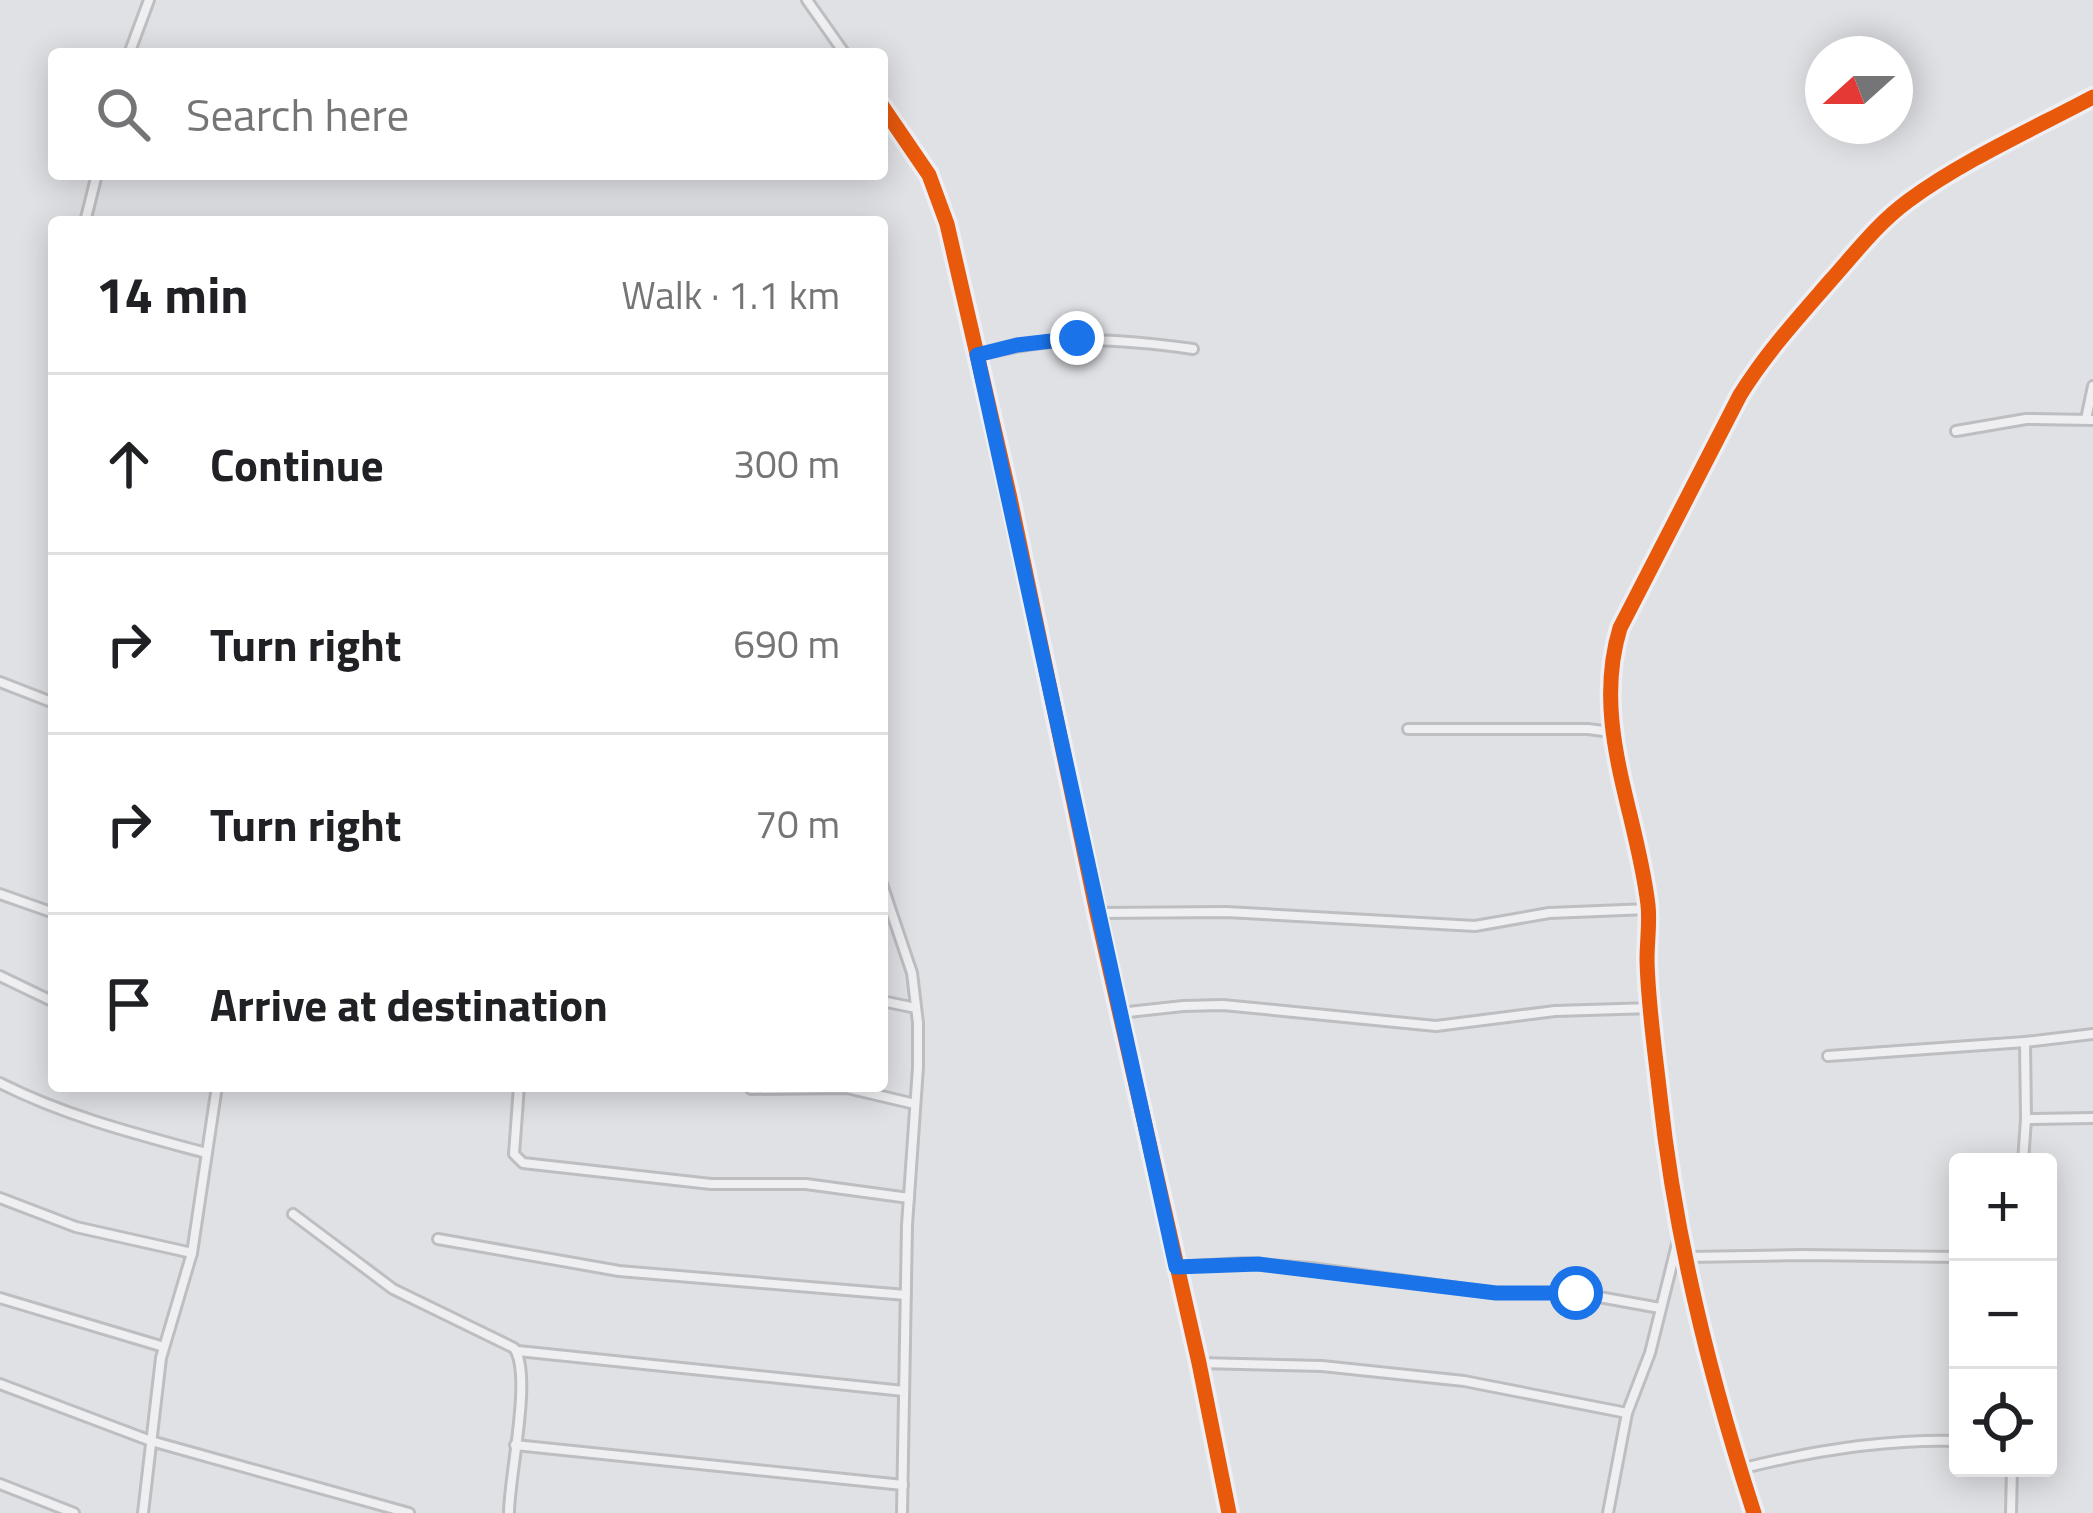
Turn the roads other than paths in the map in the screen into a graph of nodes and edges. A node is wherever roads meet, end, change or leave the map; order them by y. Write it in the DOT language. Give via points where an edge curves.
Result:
graph roads {
  1 [pos="149,0"];
  2 [pos="807,0"];
  3 [pos="131,48"];
  4 [pos="841,48"];
  5 [pos="2093,97"];
  6 [pos="888,115"];
  7 [pos="96,180"];
  8 [pos="86,216"];
  9 [pos="1193,349"];
  10 [pos="977,355"];
  11 [pos="2093,386"];
  12 [pos="2089,420"];
  13 [pos="1956,431"];
  14 [pos="0,682"];
  15 [pos="48,701"];
  16 [pos="1408,729"];
  17 [pos="1611,732"];
  18 [pos="0,893"];
  19 [pos="888,909"];
  20 [pos="1649,909"];
  21 [pos="48,911"];
  22 [pos="1097,914"];
  23 [pos="0,976"];
  24 [pos="48,999"];
  25 [pos="888,1002"];
  26 [pos="916,1008"];
  27 [pos="1652,1008"];
  28 [pos="1119,1013"];
  29 [pos="2093,1034"];
  30 [pos="2025,1042"];
  31 [pos="1828,1056"];
  32 [pos="0,1083"];
  33 [pos="216,1092"];
  34 [pos="519,1092"];
  35 [pos="864,1092"];
  36 [pos="915,1104"];
  37 [pos="2093,1118"];
  38 [pos="2026,1119"];
  39 [pos="206,1153"];
  40 [pos="2024,1153"];
  41 [pos="0,1198"];
  42 [pos="909,1198"];
  43 [pos="293,1214"];
  44 [pos="1680,1228"];
  45 [pos="438,1239"];
  46 [pos="192,1253"];
  47 [pos="1949,1257"];
  48 [pos="1687,1258"];
  49 [pos="1176,1267"];
  50 [pos="906,1295"];
  51 [pos="0,1298"];
  52 [pos="1660,1308"];
  53 [pos="164,1347"];
  54 [pos="517,1351"];
  55 [pos="1198,1363"];
  56 [pos="0,1384"];
  57 [pos="904,1391"];
  58 [pos="1627,1413"];
  59 [pos="151,1441"];
  60 [pos="1949,1441"];
  61 [pos="515,1445"];
  62 [pos="1739,1469"];
  63 [pos="2012,1477"];
  64 [pos="0,1484"];
  65 [pos="903,1485"];
  66 [pos="74,1513"];
  67 [pos="143,1513"];
  68 [pos="409,1513"];
  69 [pos="508,1513"];
  70 [pos="902,1513"];
  71 [pos="1228,1513"];
  72 [pos="1608,1513"];
  73 [pos="1754,1513"];
  74 [pos="2011,1513"];
  1 -- 3 [label="street"];
  2 -- 4 [label="street"];
  5 -- 17 [label="street" via="1905,203 1762,360 1620,628 1610,668"];
  6 -- 10 [label="street" via="928,176 947,224"];
  7 -- 8 [label="street"];
  9 -- 10 [label="street" via="1077,338"];
  10 -- 22 [label="street"];
  11 -- 12 [label="street"];
  12 -- 13 [label="street" via="2026,418"];
  14 -- 15 [label="street"];
  16 -- 17 [label="street"];
  17 -- 20 [label="street"];
  18 -- 21 [label="street"];
  19 -- 26 [label="street"];
  20 -- 22 [label="street" via="1475,926 1226,912"];
  20 -- 27 [label="street"];
  22 -- 28 [label="street"];
  23 -- 24 [label="street"];
  25 -- 26 [label="street"];
  26 -- 36 [label="street"];
  27 -- 28 [label="street" via="1436,1026 1223,1005"];
  27 -- 44 [label="street"];
  28 -- 49 [label="street"];
  29 -- 30 [label="street"];
  30 -- 31 [label="street"];
  30 -- 38 [label="street"];
  32 -- 39 [label="street"];
  33 -- 39 [label="street"];
  34 -- 42 [label="street" via="514,1154 523,1162"];
  35 -- 36 [label="street"];
  36 -- 42 [label="street"];
  37 -- 38 [label="street"];
  38 -- 40 [label="street"];
  39 -- 46 [label="street"];
  41 -- 46 [label="street"];
  42 -- 50 [label="street"];
  43 -- 54 [label="street" via="393,1289"];
  44 -- 48 [label="street"];
  44 -- 52 [label="street"];
  45 -- 50 [label="street" via="619,1270"];
  46 -- 53 [label="street"];
  47 -- 48 [label="street"];
  48 -- 62 [label="street"];
  49 -- 52 [label="street" via="1258,1264"];
  49 -- 55 [label="street"];
  50 -- 57 [label="street"];
  51 -- 53 [label="street"];
  52 -- 58 [label="street"];
  53 -- 59 [label="street"];
  54 -- 57 [label="street"];
  54 -- 61 [label="street"];
  55 -- 58 [label="street" via="1464,1381"];
  55 -- 71 [label="street"];
  56 -- 59 [label="street"];
  57 -- 65 [label="street"];
  58 -- 72 [label="street"];
  59 -- 67 [label="street"];
  59 -- 68 [label="street"];
  60 -- 62 [label="street" via="1832,1450"];
  61 -- 65 [label="street"];
  61 -- 69 [label="street"];
  62 -- 73 [label="street"];
  63 -- 74 [label="street"];
  64 -- 66 [label="street"];
  65 -- 70 [label="street"];
}
